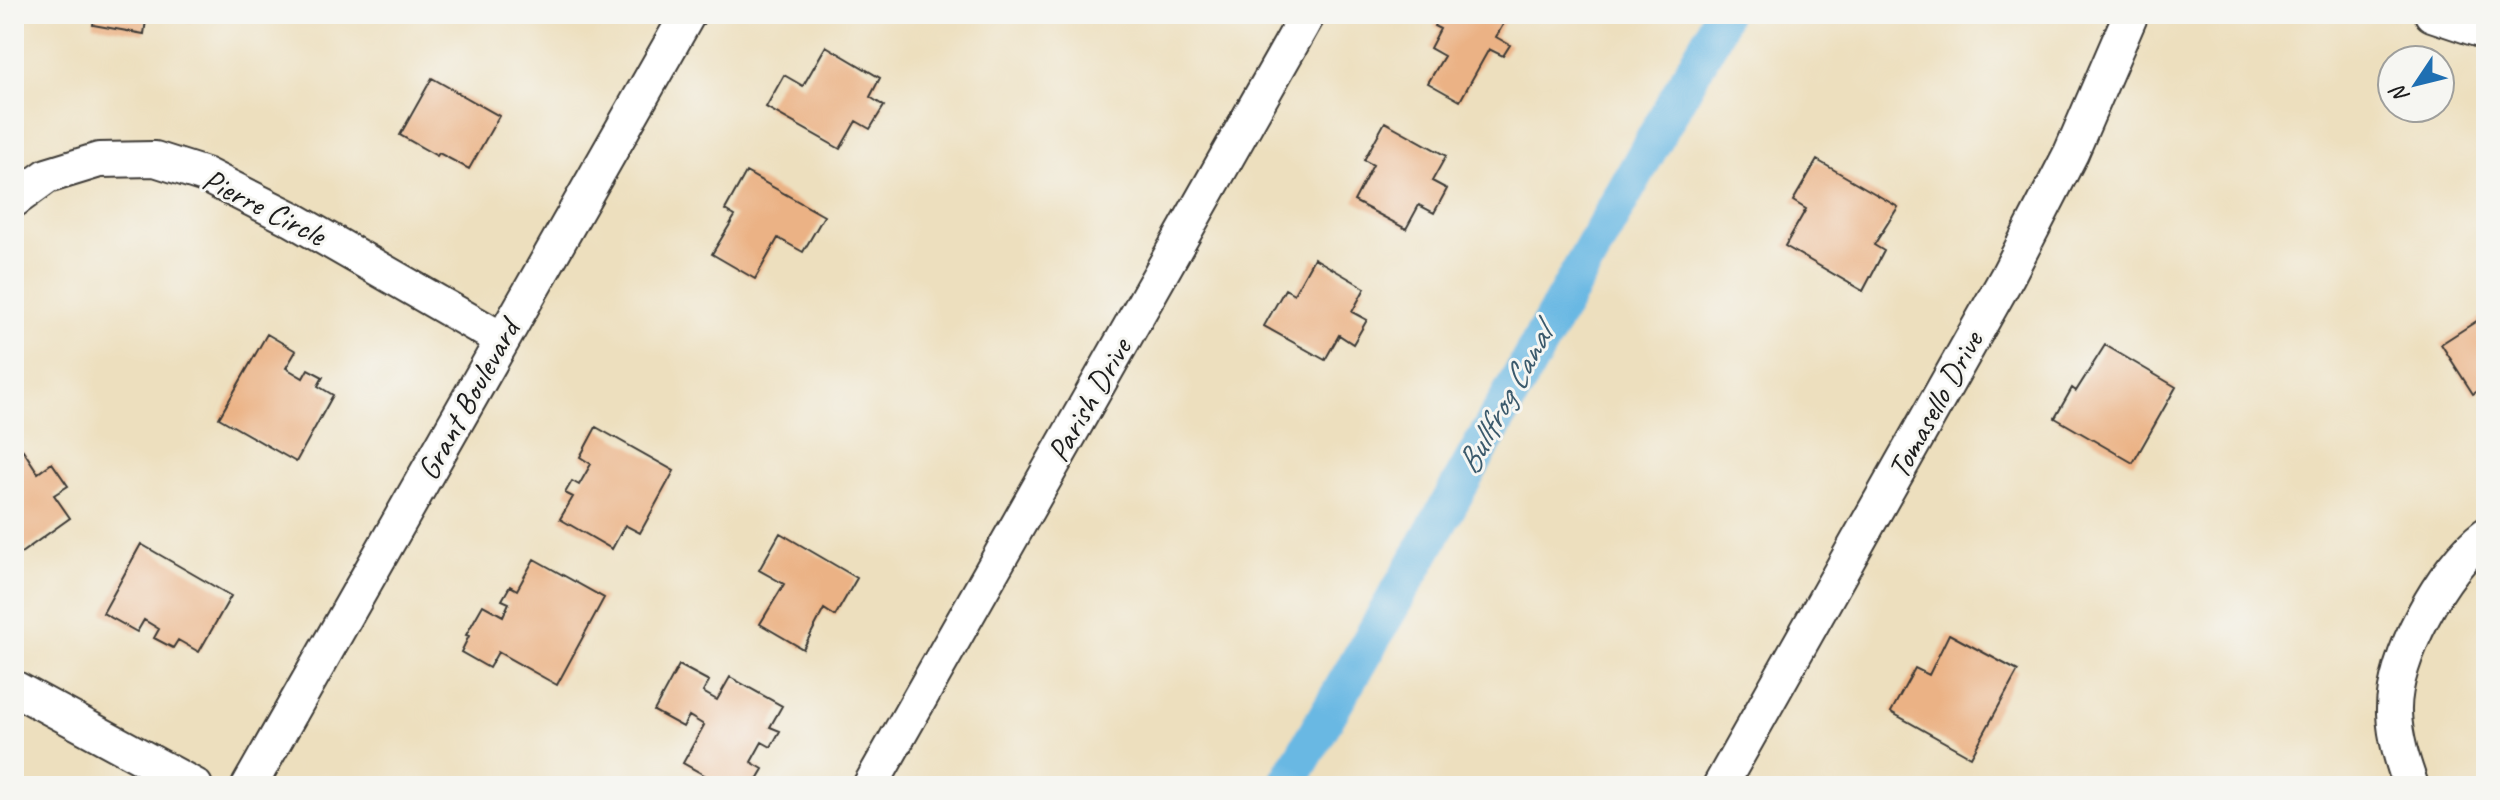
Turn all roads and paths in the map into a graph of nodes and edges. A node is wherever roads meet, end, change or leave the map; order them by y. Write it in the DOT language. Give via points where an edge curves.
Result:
graph roads {
  1 [pos="688,14"];
  2 [pos="1308,14"];
  3 [pos="2131,14"];
  4 [pos="2432,14"];
  5 [pos="2486,32"];
  6 [pos="14,200"];
  7 [pos="501,339"];
  8 [pos="2486,535"];
  9 [pos="14,688"];
  10 [pos="195,786"];
  11 [pos="249,786"];
  12 [pos="870,786"];
  13 [pos="1720,786"];
  14 [pos="2411,786"];
  1 -- 7 [label="street, Grant Boulevard"];
  2 -- 12 [label="street, Parish Drive"];
  3 -- 13 [label="street, Tomasello Drive" via="2071,153 2007,277"];
  4 -- 5 [label="street"];
  6 -- 7 [label="street, Pierre Circle" via="47,176 99,160 155,159 205,175 292,219"];
  7 -- 11 [label="street, Grant Boulevard"];
  8 -- 14 [label="street" via="2443,585 2402,662 2394,712 2400,756"];
  9 -- 10 [label="street"];
}
